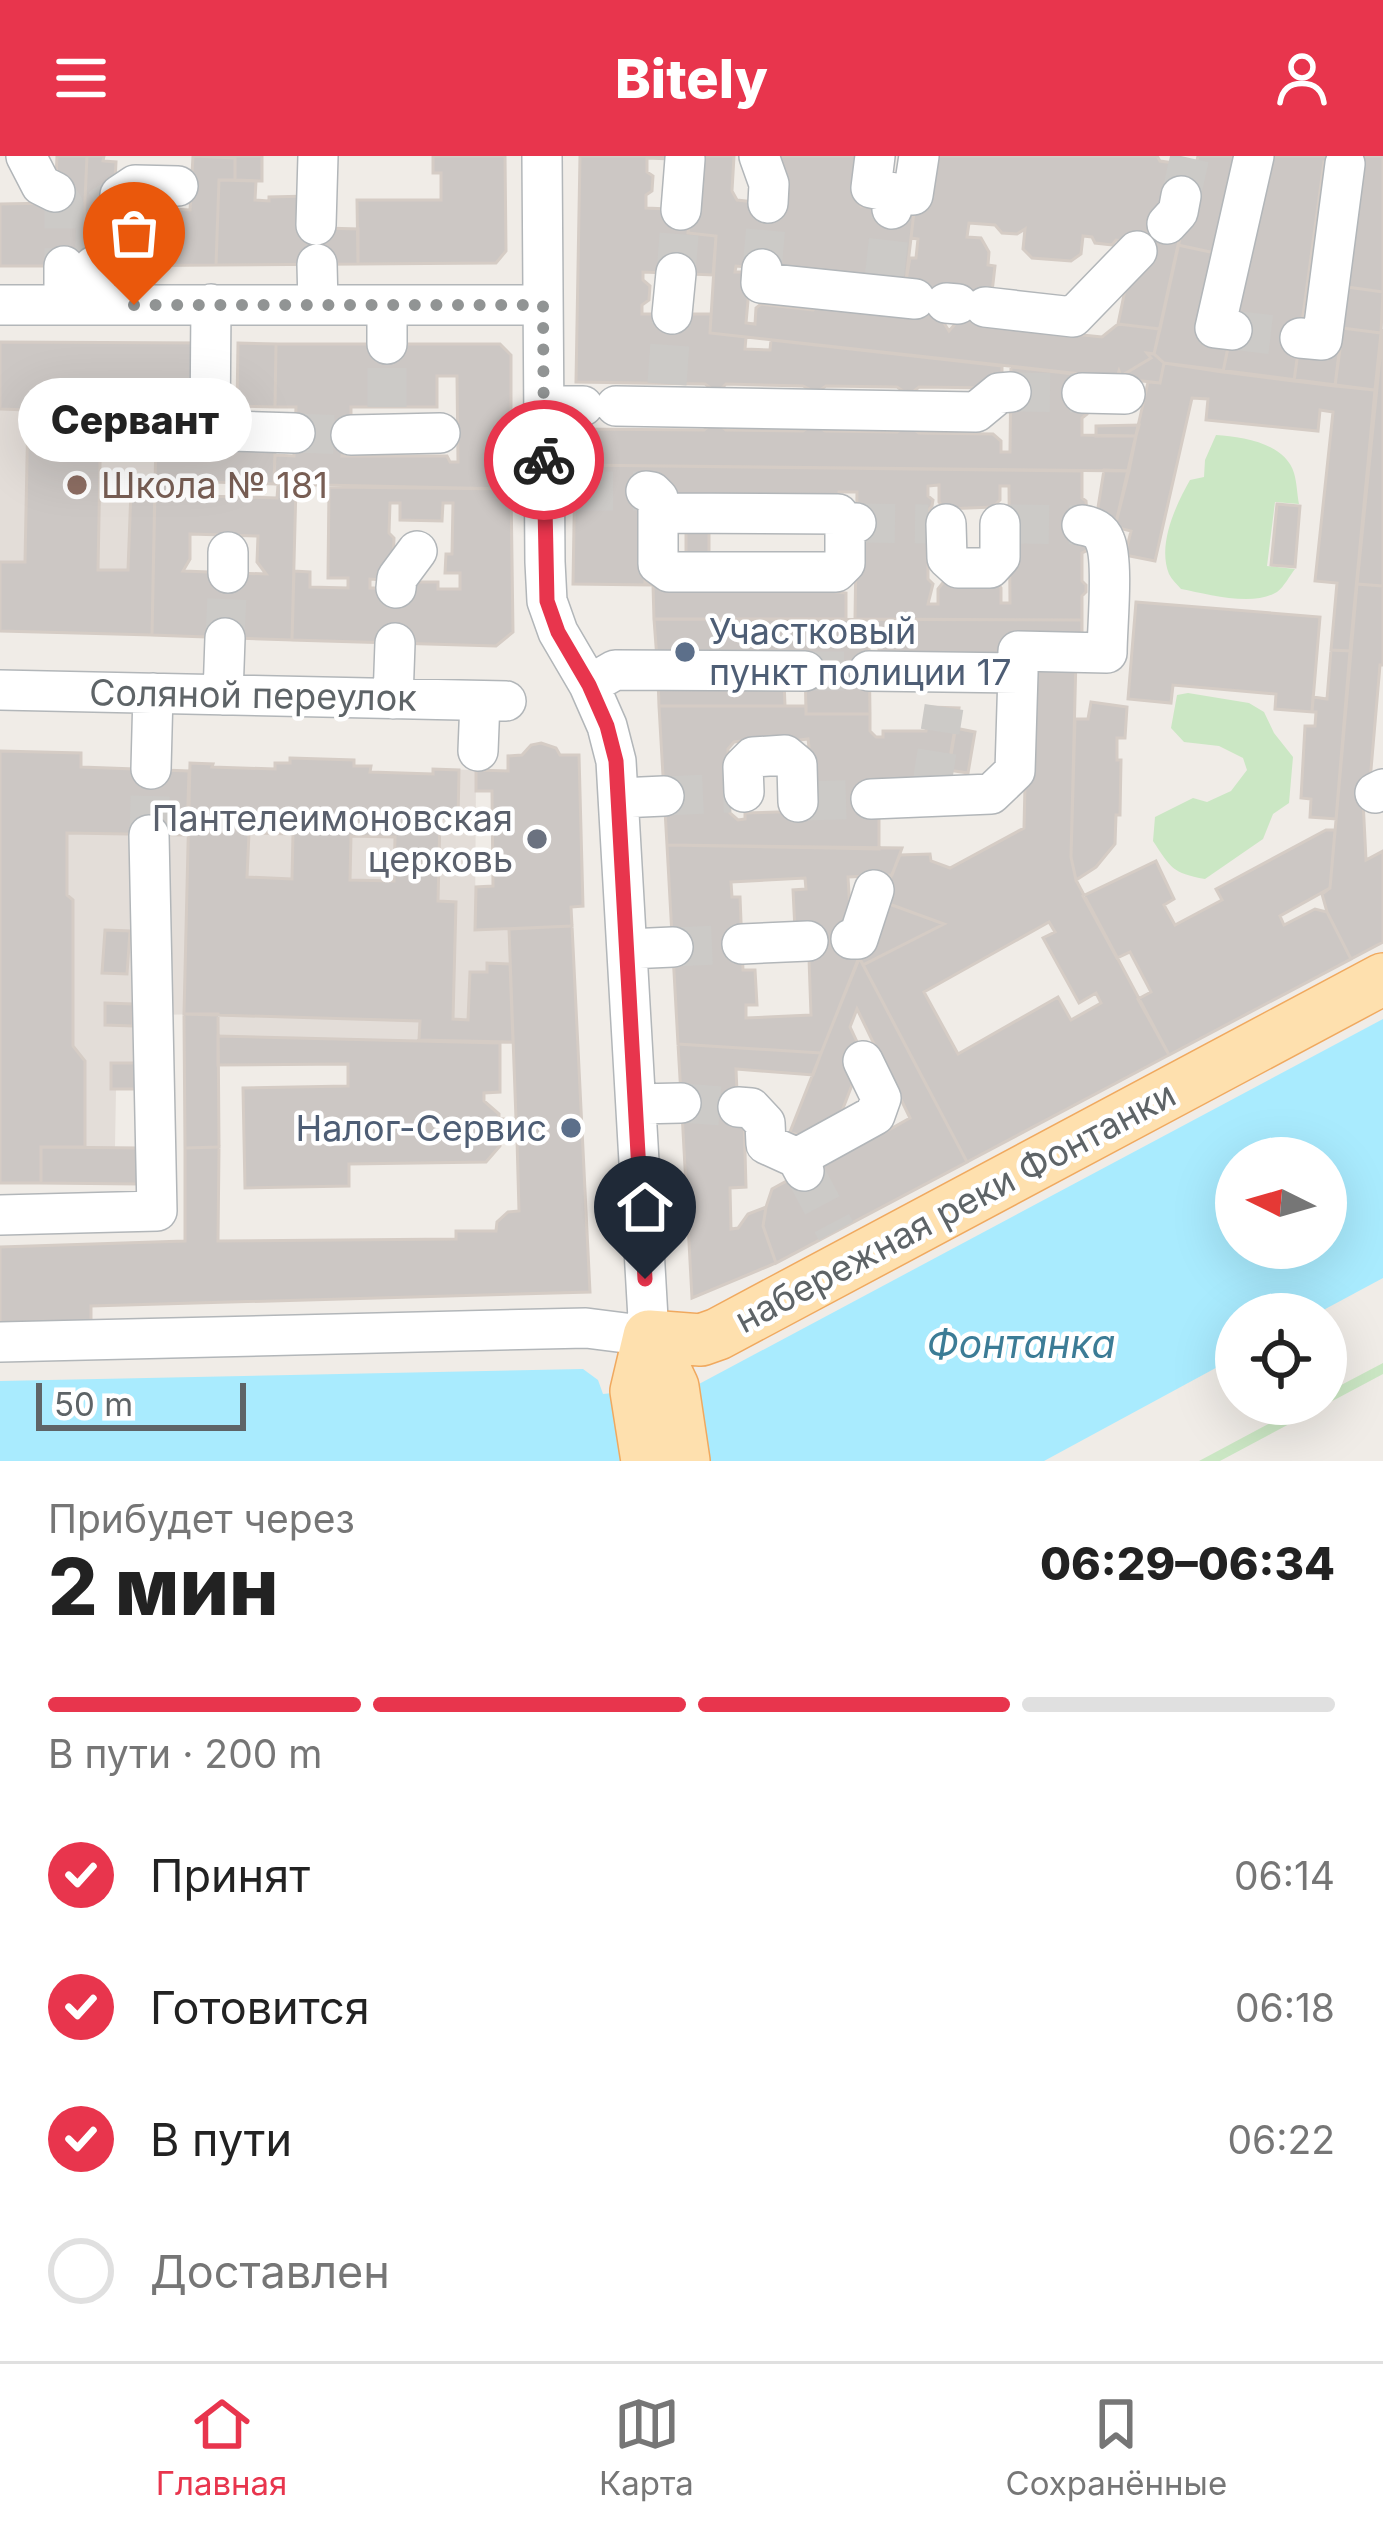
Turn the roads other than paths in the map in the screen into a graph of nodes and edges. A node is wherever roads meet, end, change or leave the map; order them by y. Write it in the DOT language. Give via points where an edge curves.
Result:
graph roads {
  1 [pos="26,156"];
  2 [pos="318,156"];
  3 [pos="542,156"];
  4 [pos="759,156"];
  5 [pos="875,156"];
  6 [pos="919,156"];
  7 [pos="1254,156"];
  8 [pos="685,159"];
  9 [pos="1346,164"];
  10 [pos="178,186"];
  11 [pos="56,192"];
  12 [pos="120,195"];
  13 [pos="768,203"];
  14 [pos="681,210"];
  15 [pos="316,225"];
  16 [pos="1137,251"];
  17 [pos="317,265"];
  18 [pos="762,269"];
  19 [pos="676,273"];
  20 [pos="211,304"];
  21 [pos="0,305"];
  22 [pos="318,305"];
  23 [pos="543,305"];
  24 [pos="673,314"];
  25 [pos="1232,330"];
  26 [pos="1300,338"];
  27 [pos="1011,392"];
  28 [pos="1082,393"];
  29 [pos="1125,394"];
  30 [pos="581,406"];
  31 [pos="375,425"];
  32 [pos="164,429"];
  33 [pos="210,430"];
  34 [pos="295,433"];
  35 [pos="440,434"];
  36 [pos="718,513"];
  37 [pos="937,524"];
  38 [pos="1005,524"];
  39 [pos="1082,525"];
  40 [pos="417,551"];
  41 [pos="718,572"];
  42 [pos="396,588"];
  43 [pos="225,638"];
  44 [pos="394,643"];
  45 [pos="805,670"];
  46 [pos="869,671"];
  47 [pos="1018,673"];
  48 [pos="589,685"];
  49 [pos="0,690"];
  50 [pos="153,693"];
  51 [pos="223,695"];
  52 [pos="393,699"];
  53 [pos="476,764"];
  54 [pos="151,769"];
  55 [pos="737,793"];
  56 [pos="664,796"];
  57 [pos="620,798"];
  58 [pos="871,799"];
  59 [pos="802,802"];
  60 [pos="149,835"];
  61 [pos="874,890"];
  62 [pos="851,939"];
  63 [pos="808,941"];
  64 [pos="742,944"];
  65 [pos="673,947"];
  66 [pos="628,949"];
  67 [pos="1383,979"];
  68 [pos="863,1061"];
  69 [pos="681,1103"];
  70 [pos="636,1104"];
  71 [pos="737,1107"];
  72 [pos="0,1215"];
  73 [pos="649,1336"];
  74 [pos="0,1342"];
  75 [pos="654,1389"];
  76 [pos="646,1461"];
  77 [pos="684,1461"];
  1 -- 11 [label="street" via="41,185"];
  2 -- 15 [label="street"];
  3 -- 23 [label="street"];
  4 -- 13 [label="street"];
  5 -- 6 [label="street" via="871,188 893,201 913,195"];
  7 -- 25 [label="street" via="1216,328"];
  8 -- 14 [label="street"];
  9 -- 26 [label="street" via="1322,340"];
  10 -- 12 [label="street" via="135,184"];
  16 -- 18 [label="street" via="1072,317 761,283"];
  17 -- 22 [label="street"];
  19 -- 24 [label="street"];
  20 -- 21 [label="street" via="79,286"];
  20 -- 22 [label="street"];
  20 -- 33 [label="street"];
  22 -- 23 [label="street" via="387,324"];
  23 -- 30 [label="street"];
  27 -- 30 [label="street" via="976,412 666,395"];
  28 -- 29 [label="street"];
  30 -- 48 [label="street" via="559,491 547,601"];
  31 -- 35 [label="street"];
  32 -- 33 [label="street"];
  33 -- 34 [label="street"];
  36 -- 41 [label="street"];
  36 -- 41 [label="street" via="652,502 658,564 669,572"];
  36 -- 41 [label="street" via="838,514 851,523 836,572"];
  37 -- 38 [label="street"];
  39 -- 47 [label="street" via="1105,538 1107,653 1018,651"];
  40 -- 42 [label="street"];
  43 -- 51 [label="street"];
  44 -- 52 [label="street"];
  45 -- 48 [label="street" via="616,670"];
  46 -- 47 [label="street" via="946,689"];
  47 -- 58 [label="street" via="1015,771 992,794"];
  48 -- 57 [label="street" via="607,726"];
  49 -- 50 [label="street, Соляной переулок"];
  50 -- 51 [label="street, Соляной переулок"];
  50 -- 54 [label="street"];
  51 -- 52 [label="street, Соляной переулок"];
  52 -- 53 [label="street, Соляной переулок" via="493,701"];
  55 -- 59 [label="street" via="745,804"];
  56 -- 57 [label="street"];
  57 -- 66 [label="street"];
  60 -- 72 [label="street" via="158,1211"];
  61 -- 62 [label="street" via="858,939"];
  63 -- 64 [label="street"];
  65 -- 66 [label="street"];
  66 -- 70 [label="street"];
  67 -- 73 [label="main road, набережная реки Фонтанки" via="844,1247 718,1334"];
  68 -- 71 [label="street" via="881,1098 875,1115 801,1164 766,1144 765,1123 751,1108"];
  69 -- 70 [label="street"];
  70 -- 73 [label="street"];
  73 -- 74 [label="street, набережная реки Фонтанки" via="586,1328"];
  73 -- 75 [label="main road"];
  75 -- 76 [label="main road"];
  75 -- 77 [label="main road"];
}
